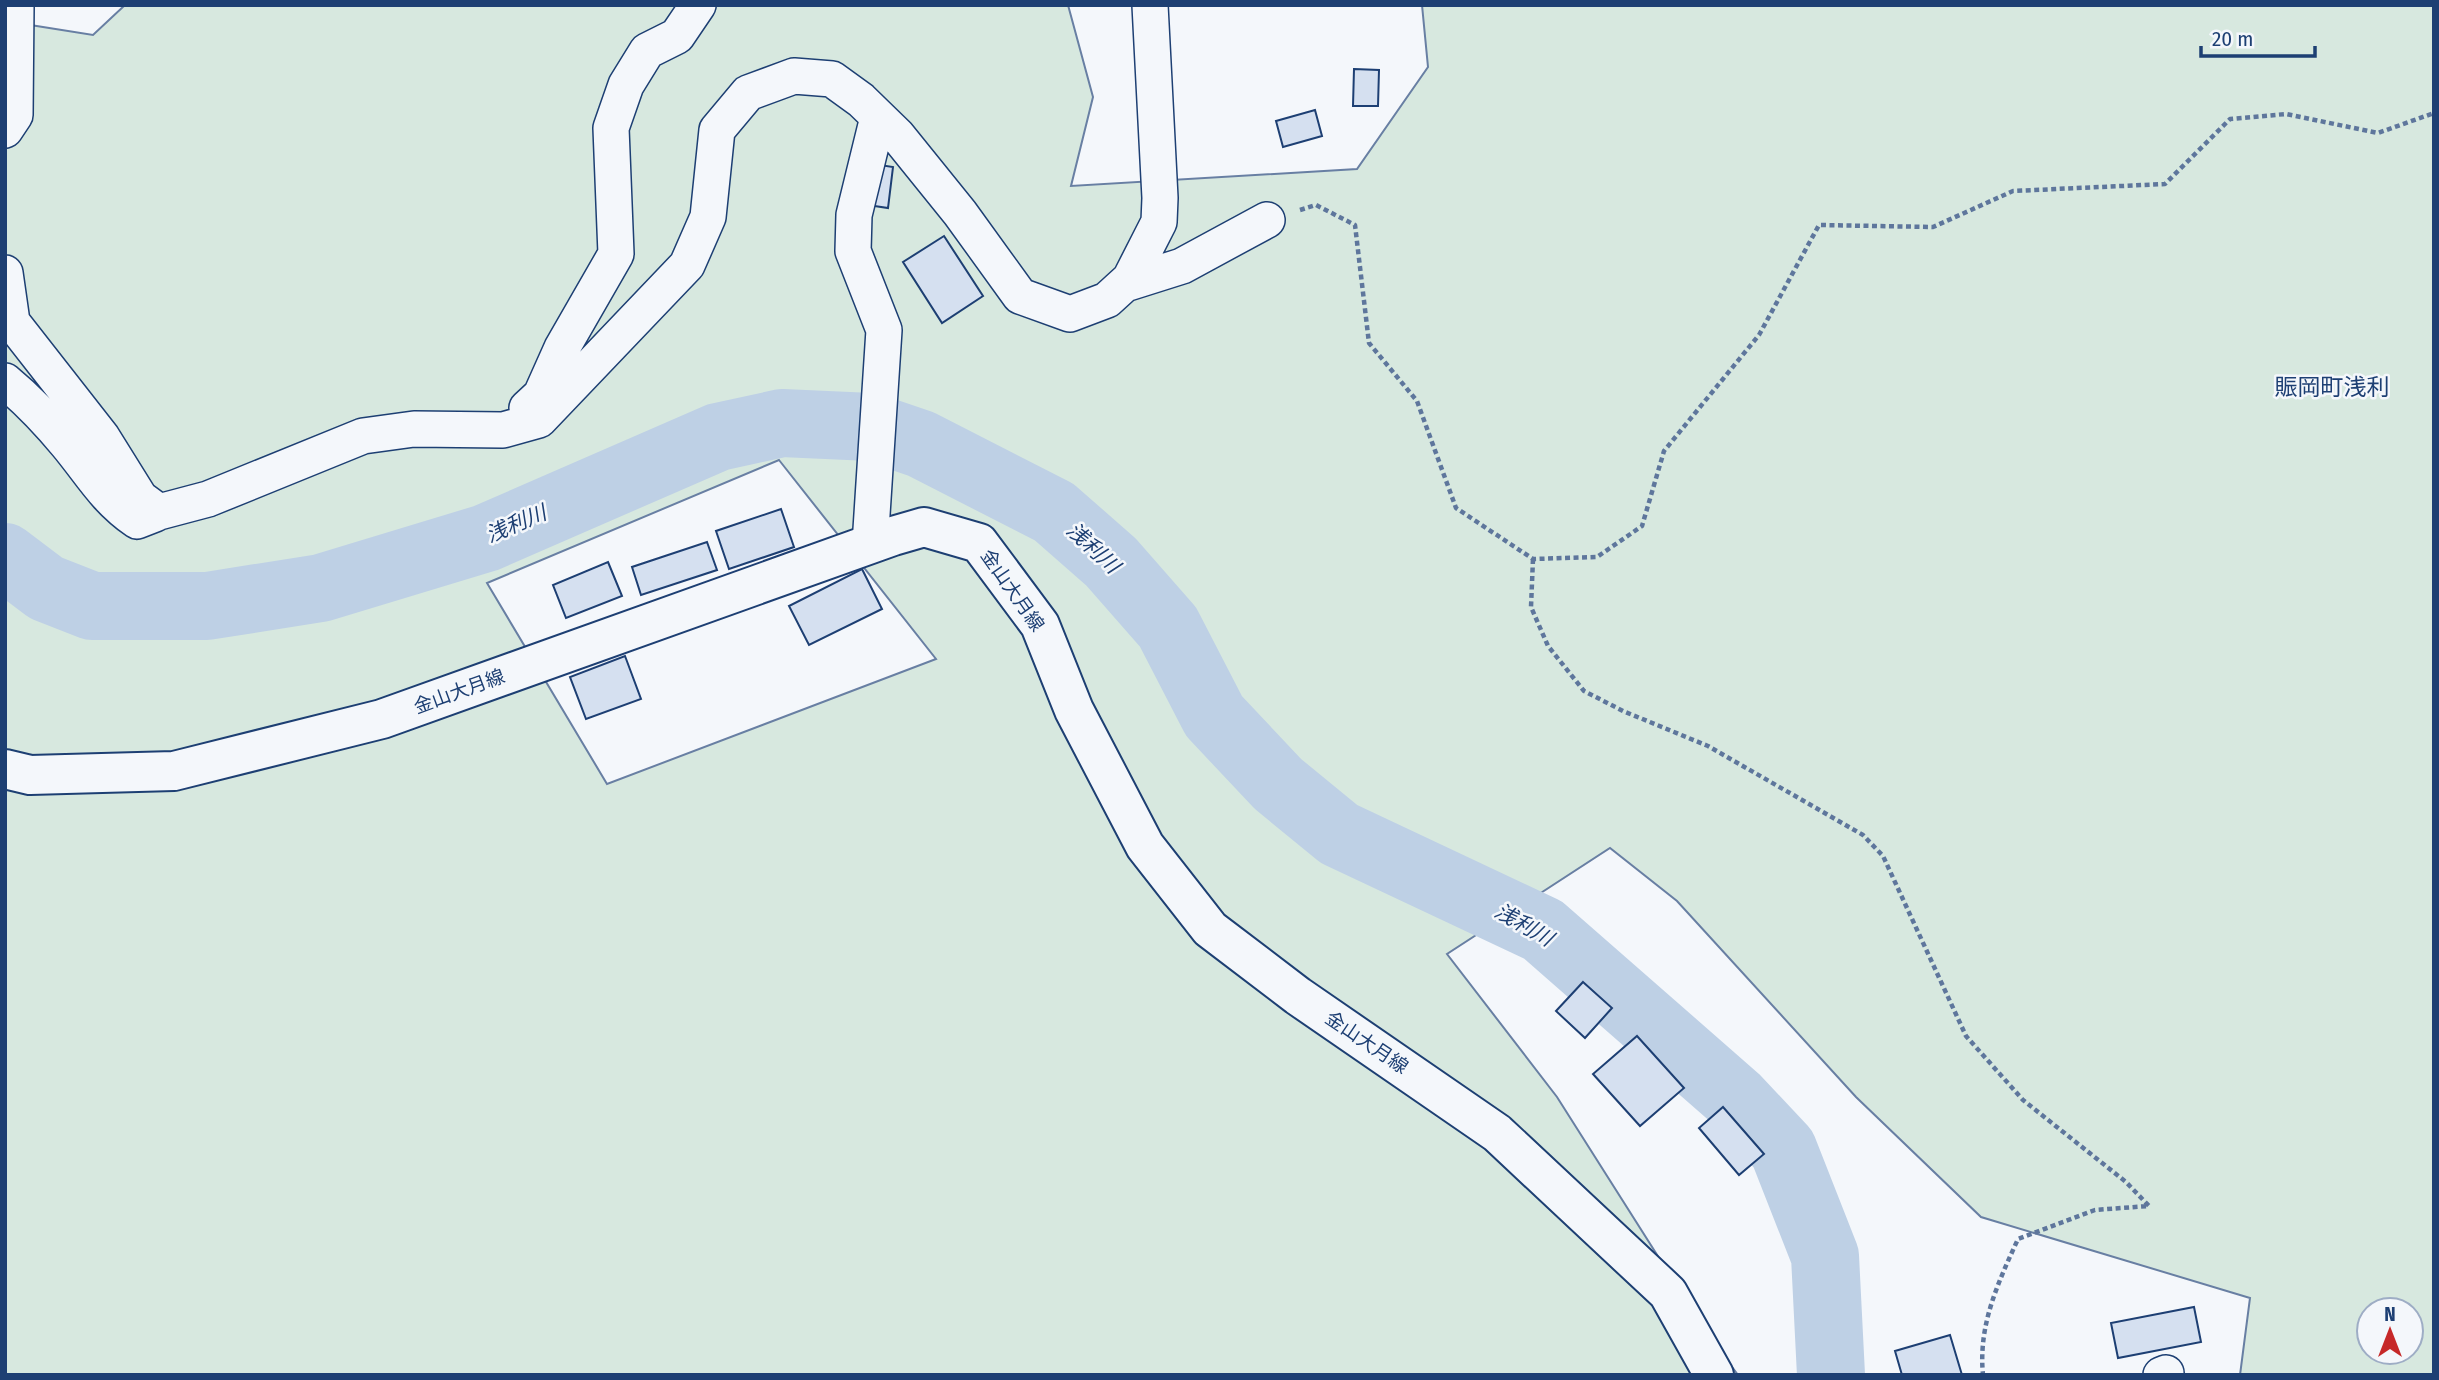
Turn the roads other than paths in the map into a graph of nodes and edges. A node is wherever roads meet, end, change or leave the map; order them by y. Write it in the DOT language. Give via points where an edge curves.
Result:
graph roads {
  1 [pos="16,5"];
  2 [pos="698,5"];
  3 [pos="1150,5"];
  4 [pos="878,117"];
  5 [pos="5,130"];
  6 [pos="1267,220"];
  7 [pos="5,273"];
  8 [pos="1125,284"];
  9 [pos="5,381"];
  10 [pos="503,430"];
  11 [pos="159,512"];
  12 [pos="871,528"];
  13 [pos="5,769"];
  14 [pos="1714,1375"];
  1 -- 5 [label="street" via="15,115"];
  2 -- 10 [label="street" via="677,36 647,51 626,85 611,128 616,254 562,348 541,396"];
  3 -- 8 [label="street" via="1159,222"];
  4 -- 8 [label="street" via="960,213 1020,296 1070,314 1107,300"];
  4 -- 10 [label="street" via="832,79 794,76 748,93 717,130 709,217 687,265 539,420"];
  4 -- 12 [label="street" via="854,215 853,251 884,330"];
  6 -- 8 [label="street" via="1182,266"];
  7 -- 11 [label="street" via="12,322 102,437 140,498"];
  9 -- 11 [label="street" via="68,444 112,503 137,521"];
  10 -- 11 [label="street" via="414,429 363,436 208,499"];
  12 -- 13 [label="main road, 金山大月線" via="382,719 174,771 30,775"];
  12 -- 14 [label="main road, 金山大月線" via="923,527 979,543 1040,625 1074,710 1145,846 1210,929 1298,996 1497,1133 1668,1293"];
}
